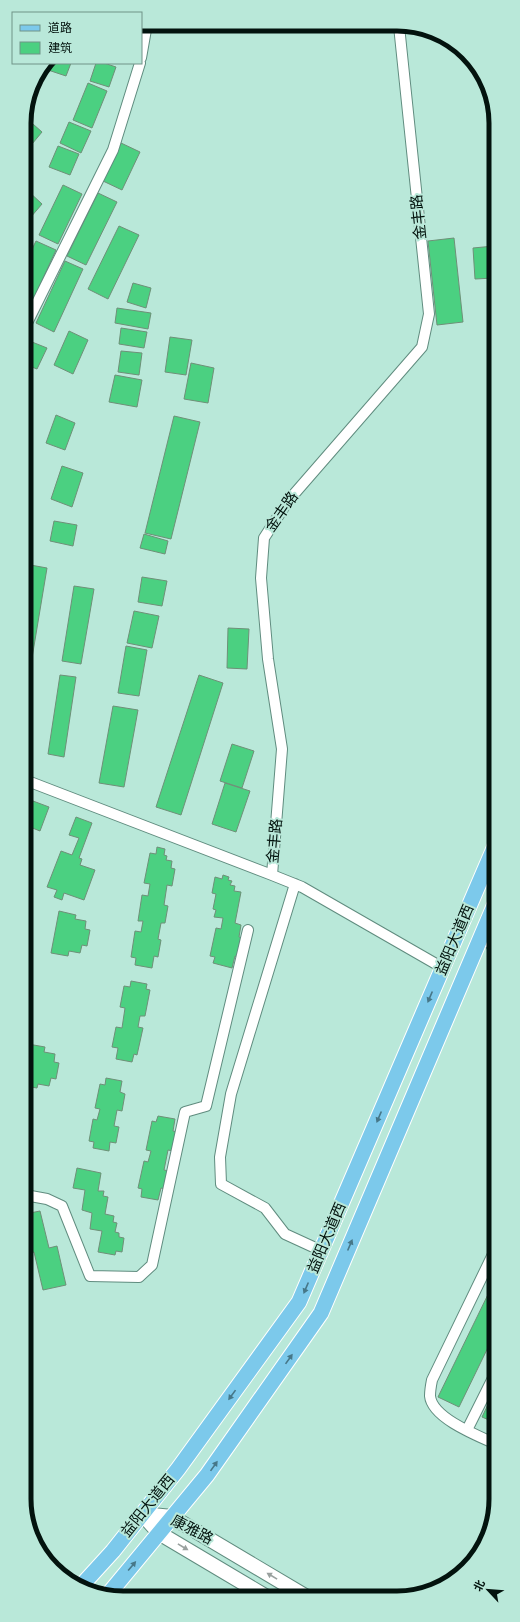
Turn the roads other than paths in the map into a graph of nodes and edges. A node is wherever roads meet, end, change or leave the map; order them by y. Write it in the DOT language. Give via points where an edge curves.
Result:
graph roads {
  1 [pos="146,31"];
  2 [pos="400,31"];
  3 [pos="142,52"];
  4 [pos="140,64"];
  5 [pos="31,315"];
  6 [pos="31,782"];
  7 [pos="489,860"];
  8 [pos="272,875"];
  9 [pos="295,884"];
  10 [pos="489,918"];
  11 [pos="248,930"];
  12 [pos="483,932"];
  13 [pos="489,942"];
  14 [pos="443,968"];
  15 [pos="31,1196"];
  16 [pos="322,1251"];
  17 [pos="489,1264"];
  18 [pos="489,1386"];
  19 [pos="467,1430"];
  20 [pos="489,1441"];
  21 [pos="142,1514"];
  22 [pos="172,1517"];
  23 [pos="159,1534"];
  24 [pos="84,1582"];
  25 [pos="112,1590"];
  26 [pos="256,1591"];
  27 [pos="297,1591"];
  1 -- 3 [label="street"];
  2 -- 8 [label="street, 金丰路" via="429,314 422,347 288,501 264,538 262,586 268,659 282,749"];
  4 -- 5 [label="street" via="114,150"];
  6 -- 8 [label="street"];
  7 -- 14 [label="main road, 益阳大道西"];
  8 -- 9 [label="street, 金丰路"];
  9 -- 14 [label="street, 金丰路"];
  9 -- 16 [label="street" via="231,1094 220,1157 221,1184 265,1208 285,1234"];
  10 -- 12 [label="main road, 益阳大道西"];
  11 -- 15 [label="street" via="206,1106 185,1112 152,1265 139,1277 90,1276 62,1206 47,1199"];
  12 -- 13 [label="street"];
  22 -- 12 [label="main road, 益阳大道西, one-way" via="207,1475 321,1313"];
  14 -- 16 [label="main road, 益阳大道西, one-way"];
  16 -- 21 [label="main road, 益阳大道西, one-way" via="299,1302 178,1469"];
  17 -- 19 [label="street" via="432,1380 430,1397 435,1408 454,1425"];
  18 -- 19 [label="street"];
  19 -- 20 [label="street"];
  21 -- 22 [label="main road, 康雅路"];
  21 -- 23 [label="main road, 康雅路"];
  21 -- 24 [label="main road, 益阳大道西"];
  22 -- 23 [label="main road, 益阳大道西"];
  27 -- 22 [label="main road, 康雅路, one-way"];
  25 -- 23 [label="main road, 益阳大道西, one-way"];
  23 -- 26 [label="main road, 康雅路, one-way"];
}
